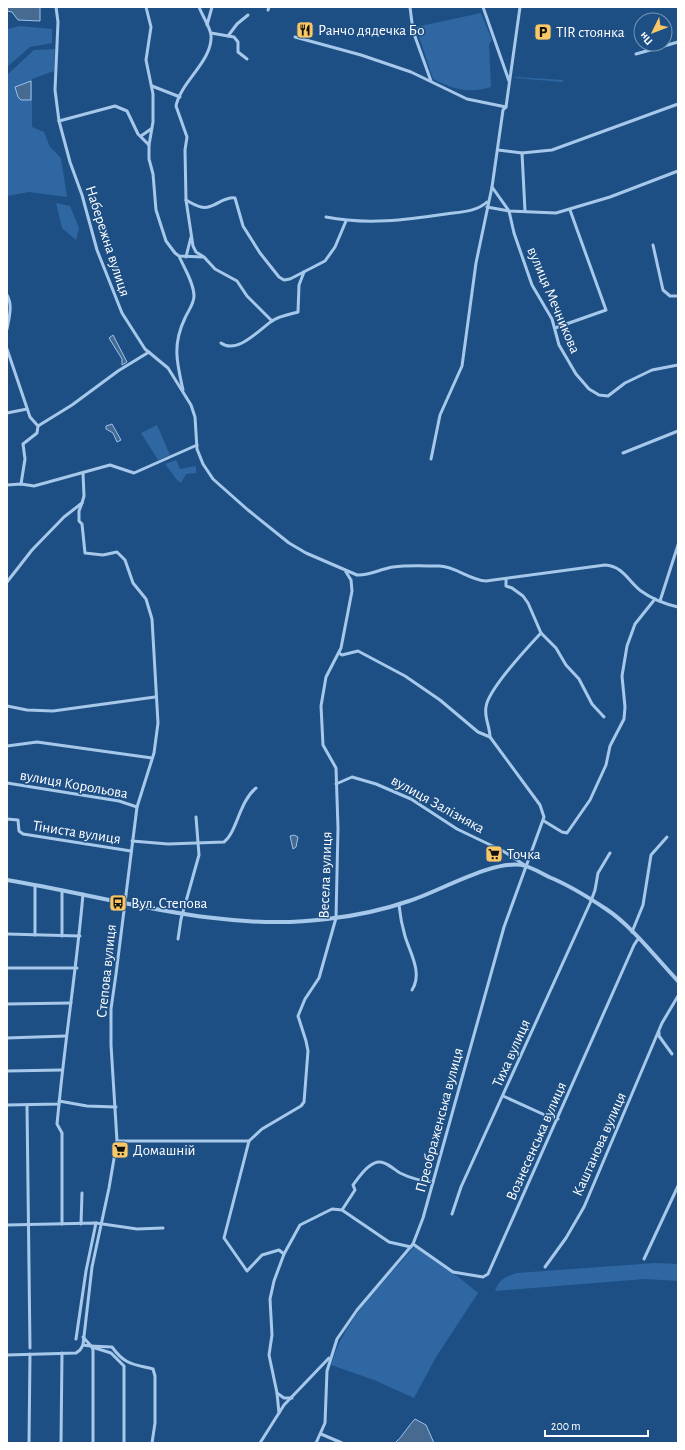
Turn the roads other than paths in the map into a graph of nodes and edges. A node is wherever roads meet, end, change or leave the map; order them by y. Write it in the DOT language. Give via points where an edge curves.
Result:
graph roads {
  1 [pos="56,7"];
  2 [pos="146,7"];
  3 [pos="199,7"];
  4 [pos="212,7"];
  5 [pos="410,7"];
  6 [pos="483,7"];
  7 [pos="520,7"];
  8 [pos="248,15"];
  9 [pos="207,25"];
  10 [pos="211,34"];
  11 [pos="228,36"];
  12 [pos="294,37"];
  13 [pos="678,42"];
  14 [pos="636,54"];
  15 [pos="247,59"];
  16 [pos="431,81"];
  17 [pos="509,81"];
  18 [pos="152,86"];
  19 [pos="180,97"];
  20 [pos="678,104"];
  21 [pos="506,107"];
  22 [pos="59,121"];
  23 [pos="152,129"];
  24 [pos="141,136"];
  25 [pos="149,145"];
  26 [pos="498,150"];
  27 [pos="522,153"];
  28 [pos="678,171"];
  29 [pos="492,187"];
  30 [pos="186,200"];
  31 [pos="487,202"];
  32 [pos="487,207"];
  33 [pos="570,210"];
  34 [pos="525,211"];
  35 [pos="509,212"];
  36 [pos="326,217"];
  37 [pos="346,221"];
  38 [pos="191,234"];
  39 [pos="653,245"];
  40 [pos="179,256"];
  41 [pos="186,257"];
  42 [pos="204,257"];
  43 [pos="305,271"];
  44 [pos="7,295"];
  45 [pos="678,296"];
  46 [pos="272,321"];
  47 [pos="555,328"];
  48 [pos="7,330"];
  49 [pos="221,342"];
  50 [pos="7,349"];
  51 [pos="149,352"];
  52 [pos="678,365"];
  53 [pos="183,392"];
  54 [pos="27,409"];
  55 [pos="7,413"];
  56 [pos="38,426"];
  57 [pos="678,431"];
  58 [pos="197,445"];
  59 [pos="623,453"];
  60 [pos="431,459"];
  61 [pos="83,473"];
  62 [pos="21,484"];
  63 [pos="7,485"];
  64 [pos="82,503"];
  65 [pos="678,546"];
  66 [pos="345,570"];
  67 [pos="357,575"];
  68 [pos="506,579"];
  69 [pos="351,580"];
  70 [pos="7,582"];
  71 [pos="654,599"];
  72 [pos="660,601"];
  73 [pos="678,607"];
  74 [pos="541,633"];
  75 [pos="339,653"];
  76 [pos="155,696"];
  77 [pos="7,706"];
  78 [pos="604,717"];
  79 [pos="490,737"];
  80 [pos="7,746"];
  81 [pos="152,758"];
  82 [pos="7,783"];
  83 [pos="336,784"];
  84 [pos="256,788"];
  85 [pos="137,807"];
  86 [pos="196,817"];
  87 [pos="7,819"];
  88 [pos="544,821"];
  89 [pos="667,837"];
  90 [pos="132,841"];
  91 [pos="199,844"];
  92 [pos="131,851"];
  93 [pos="610,854"];
  94 [pos="526,866"];
  95 [pos="7,880"];
  96 [pos="36,885"];
  97 [pos="62,890"];
  98 [pos="83,894"];
  99 [pos="591,901"];
  100 [pos="125,902"];
  101 [pos="399,904"];
  102 [pos="183,915"];
  103 [pos="336,918"];
  104 [pos="632,932"];
  105 [pos="7,934"];
  106 [pos="35,935"];
  107 [pos="62,936"];
  108 [pos="80,936"];
  109 [pos="178,939"];
  110 [pos="638,939"];
  111 [pos="7,968"];
  112 [pos="76,968"];
  113 [pos="678,981"];
  114 [pos="412,990"];
  115 [pos="678,996"];
  116 [pos="71,1002"];
  117 [pos="7,1004"];
  118 [pos="659,1030"];
  119 [pos="66,1036"];
  120 [pos="7,1038"];
  121 [pos="672,1054"];
  122 [pos="62,1070"];
  123 [pos="7,1071"];
  124 [pos="503,1096"];
  125 [pos="59,1102"];
  126 [pos="27,1104"];
  127 [pos="7,1105"];
  128 [pos="116,1107"];
  129 [pos="558,1119"];
  130 [pos="117,1141"];
  131 [pos="249,1141"];
  132 [pos="433,1182"];
  133 [pos="678,1186"];
  134 [pos="82,1193"];
  135 [pos="342,1210"];
  136 [pos="452,1214"];
  137 [pos="96,1223"];
  138 [pos="62,1224"];
  139 [pos="81,1224"];
  140 [pos="102,1224"];
  141 [pos="7,1225"];
  142 [pos="29,1225"];
  143 [pos="163,1228"];
  144 [pos="412,1245"];
  145 [pos="284,1254"];
  146 [pos="644,1258"];
  147 [pos="545,1267"];
  148 [pos="83,1336"];
  149 [pos="76,1339"];
  150 [pos="83,1344"];
  151 [pos="92,1347"];
  152 [pos="30,1348"];
  153 [pos="62,1353"];
  154 [pos="30,1354"];
  155 [pos="7,1355"];
  156 [pos="330,1358"];
  157 [pos="277,1393"];
  158 [pos="292,1398"];
  159 [pos="279,1413"];
  160 [pos="320,1434"];
  161 [pos="29,1443"];
  162 [pos="61,1443"];
  163 [pos="93,1443"];
  164 [pos="124,1443"];
  165 [pos="152,1443"];
  166 [pos="260,1443"];
  167 [pos="316,1443"];
  168 [pos="342,1443"];
  1 -- 22 [label="street, Набережна вулиця" via="58,22 55,90"];
  2 -- 18 [label="street" via="151,27 146,60"];
  3 -- 9 [label="street"];
  4 -- 9 [label="street"];
  5 -- 16 [label="street" via="413,31"];
  6 -- 17 [label="street"];
  7 -- 17 [label="street"];
  8 -- 11 [label="street"];
  9 -- 10 [label="street"];
  10 -- 11 [label="street"];
  10 -- 19 [label="street" via="206,57"];
  11 -- 15 [label="street" via="237,39 238,52"];
  12 -- 16 [label="street" via="361,55"];
  13 -- 14 [label="street"];
  16 -- 21 [label="street" via="468,99"];
  17 -- 21 [label="street"];
  18 -- 19 [label="street"];
  18 -- 23 [label="street"];
  19 -- 30 [label="street" via="176,106 187,137"];
  20 -- 27 [label="street" via="552,150"];
  21 -- 26 [label="street" via="503,110"];
  22 -- 24 [label="street" via="114,106 127,111 132,125"];
  22 -- 51 [label="street, Набережна вулиця" via="97,250 120,309 139,341"];
  23 -- 24 [label="street"];
  23 -- 25 [label="street"];
  24 -- 25 [label="street"];
  25 -- 40 [label="street" via="156,210 166,241"];
  26 -- 27 [label="street"];
  26 -- 29 [label="street"];
  27 -- 34 [label="street"];
  28 -- 33 [label="street" via="610,198"];
  29 -- 31 [label="street"];
  29 -- 35 [label="street"];
  30 -- 38 [label="street"];
  30 -- 43 [label="street" via="207,208 235,198 243,226 278,277 287,280"];
  31 -- 32 [label="street"];
  31 -- 37 [label="street" via="475,210 397,221"];
  32 -- 35 [label="street"];
  32 -- 60 [label="street" via="476,263 462,366 440,415"];
  33 -- 34 [label="street" via="556,213"];
  33 -- 47 [label="street" via="606,310"];
  34 -- 35 [label="street"];
  35 -- 47 [label="street, вулиця Мечникова" via="532,285"];
  36 -- 37 [label="street"];
  37 -- 43 [label="street" via="325,261"];
  38 -- 41 [label="street"];
  38 -- 42 [label="street" via="196,252"];
  39 -- 45 [label="street" via="661,286 666,294"];
  40 -- 41 [label="street"];
  40 -- 53 [label="street" via="194,295 176,347 176,364"];
  41 -- 42 [label="street"];
  42 -- 46 [label="street" via="215,269 237,281 247,296"];
  43 -- 46 [label="street" via="299,285 298,312"];
  44 -- 48 [label="street" via="10,300"];
  46 -- 49 [label="street" via="248,340 230,346"];
  47 -- 52 [label="street, вулиця Мечникова" via="559,345 576,374 588,389 599,395 608,396 625,383 652,370"];
  50 -- 54 [label="street"];
  51 -- 53 [label="street, Набережна вулиця" via="164,364"];
  51 -- 56 [label="street" via="106,378 72,405"];
  53 -- 58 [label="street, Набережна вулиця" via="195,416"];
  54 -- 55 [label="street"];
  54 -- 56 [label="street"];
  56 -- 62 [label="street" via="37,433 24,444 25,459"];
  57 -- 59 [label="street"];
  58 -- 61 [label="street" via="134,473 110,465"];
  58 -- 66 [label="street, Набережна вулиця" via="207,472 248,510 300,549"];
  61 -- 62 [label="street" via="34,486"];
  61 -- 64 [label="street"];
  62 -- 63 [label="street"];
  64 -- 70 [label="street" via="64,517 32,550"];
  64 -- 76 [label="street, Степова вулиця" via="79,521 82,524 85,553 120,554 125,560 133,583 146,599 152,619"];
  65 -- 72 [label="street"];
  66 -- 67 [label="street, Набережна вулиця"];
  66 -- 69 [label="street"];
  67 -- 68 [label="street" via="400,566 440,566 479,580"];
  67 -- 69 [label="street"];
  68 -- 71 [label="street" via="605,564 625,573 630,582"];
  68 -- 74 [label="street" via="506,586 518,592 528,603"];
  69 -- 75 [label="street, Весела вулиця" via="352,591"];
  71 -- 72 [label="street"];
  71 -- 88 [label="street" via="635,624 626,646 622,676 626,707 624,719 610,746 606,765 590,800 570,830 564,833"];
  72 -- 73 [label="street"];
  74 -- 78 [label="street" via="556,648 579,679 592,704"];
  74 -- 79 [label="street" via="492,691 486,705"];
  75 -- 79 [label="street" via="342,655 358,651 405,676 440,700 478,732"];
  75 -- 83 [label="street, Весела вулиця" via="326,676 321,706 321,737 325,750 336,768"];
  76 -- 77 [label="street" via="52,711"];
  76 -- 81 [label="street, Степова вулиця" via="158,723"];
  79 -- 88 [label="street" via="540,805"];
  80 -- 81 [label="street" via="37,742"];
  81 -- 85 [label="street, Степова вулиця"];
  82 -- 85 [label="street, вулиця Корольова" via="119,801"];
  83 -- 94 [label="street, вулиця Залізняка" via="352,777 396,791 457,829 503,851"];
  83 -- 103 [label="street, Весела вулиця"];
  84 -- 91 [label="street" via="245,801 227,840 220,844"];
  85 -- 90 [label="street, Степова вулиця"];
  86 -- 91 [label="street"];
  87 -- 92 [label="street, Тіниста вулиця" via="18,820 19,831 23,834"];
  88 -- 94 [label="street, Преображенська вулиця"];
  89 -- 104 [label="street" via="651,855 643,905"];
  90 -- 91 [label="street"];
  90 -- 92 [label="street, Степова вулиця"];
  91 -- 102 [label="street" via="197,866"];
  92 -- 100 [label="street, Степова вулиця"];
  93 -- 99 [label="street, Тиха вулиця" via="598,872"];
  94 -- 99 [label="street" via="569,885"];
  94 -- 101 [label="street" via="494,867"];
  94 -- 132 [label="street, Преображенська вулиця" via="504,927"];
  95 -- 96 [label="street"];
  96 -- 97 [label="street"];
  96 -- 106 [label="street"];
  97 -- 98 [label="street"];
  97 -- 107 [label="street"];
  98 -- 100 [label="street"];
  98 -- 108 [label="street"];
  99 -- 104 [label="street" via="606,909"];
  99 -- 124 [label="street, Тиха вулиця"];
  100 -- 102 [label="street"];
  100 -- 128 [label="street, Степова вулиця" via="111,1009"];
  101 -- 103 [label="street"];
  101 -- 114 [label="street" via="417,977"];
  102 -- 103 [label="street" via="256,921"];
  102 -- 109 [label="street"];
  103 -- 131 [label="street, Весела вулиця" via="319,978 305,999 298,1016 308,1052 304,1102 262,1129"];
  104 -- 110 [label="street"];
  105 -- 106 [label="street"];
  106 -- 107 [label="street"];
  107 -- 108 [label="street"];
  108 -- 112 [label="street"];
  110 -- 113 [label="street"];
  110 -- 129 [label="street, Вознесенська вулиця"];
  111 -- 112 [label="street"];
  112 -- 116 [label="street"];
  115 -- 118 [label="street, Каштанова вулиця"];
  116 -- 117 [label="street"];
  116 -- 119 [label="street"];
  118 -- 121 [label="street"];
  118 -- 147 [label="street, Каштанова вулиця" via="584,1207"];
  119 -- 120 [label="street"];
  119 -- 122 [label="street"];
  122 -- 123 [label="street"];
  122 -- 125 [label="street"];
  124 -- 129 [label="street"];
  124 -- 136 [label="street, Тиха вулиця" via="461,1187"];
  125 -- 126 [label="street"];
  125 -- 128 [label="street"];
  125 -- 138 [label="street" via="57,1124 62,1133"];
  126 -- 127 [label="street"];
  126 -- 142 [label="street"];
  128 -- 130 [label="street, Степова вулиця"];
  129 -- 144 [label="street, Вознесенська вулиця" via="488,1274 483,1277 454,1272"];
  130 -- 131 [label="street"];
  130 -- 140 [label="street, Степова вулиця"];
  131 -- 145 [label="street" via="224,1238 247,1271 266,1253 280,1250"];
  132 -- 135 [label="street" via="399,1172 385,1163 376,1163 359,1177"];
  132 -- 144 [label="street, Преображенська вулиця" via="426,1211"];
  133 -- 146 [label="street"];
  134 -- 139 [label="street"];
  135 -- 144 [label="street" via="389,1242"];
  135 -- 145 [label="street" via="325,1212 300,1225"];
  137 -- 139 [label="street"];
  137 -- 140 [label="street"];
  137 -- 149 [label="street"];
  138 -- 139 [label="street"];
  138 -- 142 [label="street"];
  140 -- 143 [label="street" via="137,1229"];
  140 -- 148 [label="street, Степова вулиця" via="92,1267"];
  141 -- 142 [label="street"];
  142 -- 152 [label="street"];
  144 -- 156 [label="street, Преображенська вулиця" via="344,1327"];
  145 -- 157 [label="street" via="274,1281 270,1304 272,1329 269,1355"];
  148 -- 150 [label="street, Степова вулиця"];
  148 -- 151 [label="street"];
  150 -- 151 [label="street"];
  150 -- 153 [label="street" via="76,1353"];
  151 -- 163 [label="street"];
  151 -- 164 [label="street" via="111,1353 124,1366"];
  151 -- 165 [label="street" via="112,1347 124,1361 153,1369 155,1372 155,1423"];
  153 -- 154 [label="street"];
  153 -- 162 [label="street"];
  154 -- 155 [label="street"];
  154 -- 161 [label="street"];
  156 -- 158 [label="street, Преображенська вулиця"];
  156 -- 160 [label="street, Преображенська вулиця" via="327,1371 325,1424"];
  157 -- 158 [label="street" via="284,1398"];
  157 -- 159 [label="street"];
  158 -- 159 [label="street, Преображенська вулиця"];
  159 -- 166 [label="street, Преображенська вулиця"];
  160 -- 167 [label="street, Преображенська вулиця"];
  160 -- 168 [label="street"];
}
